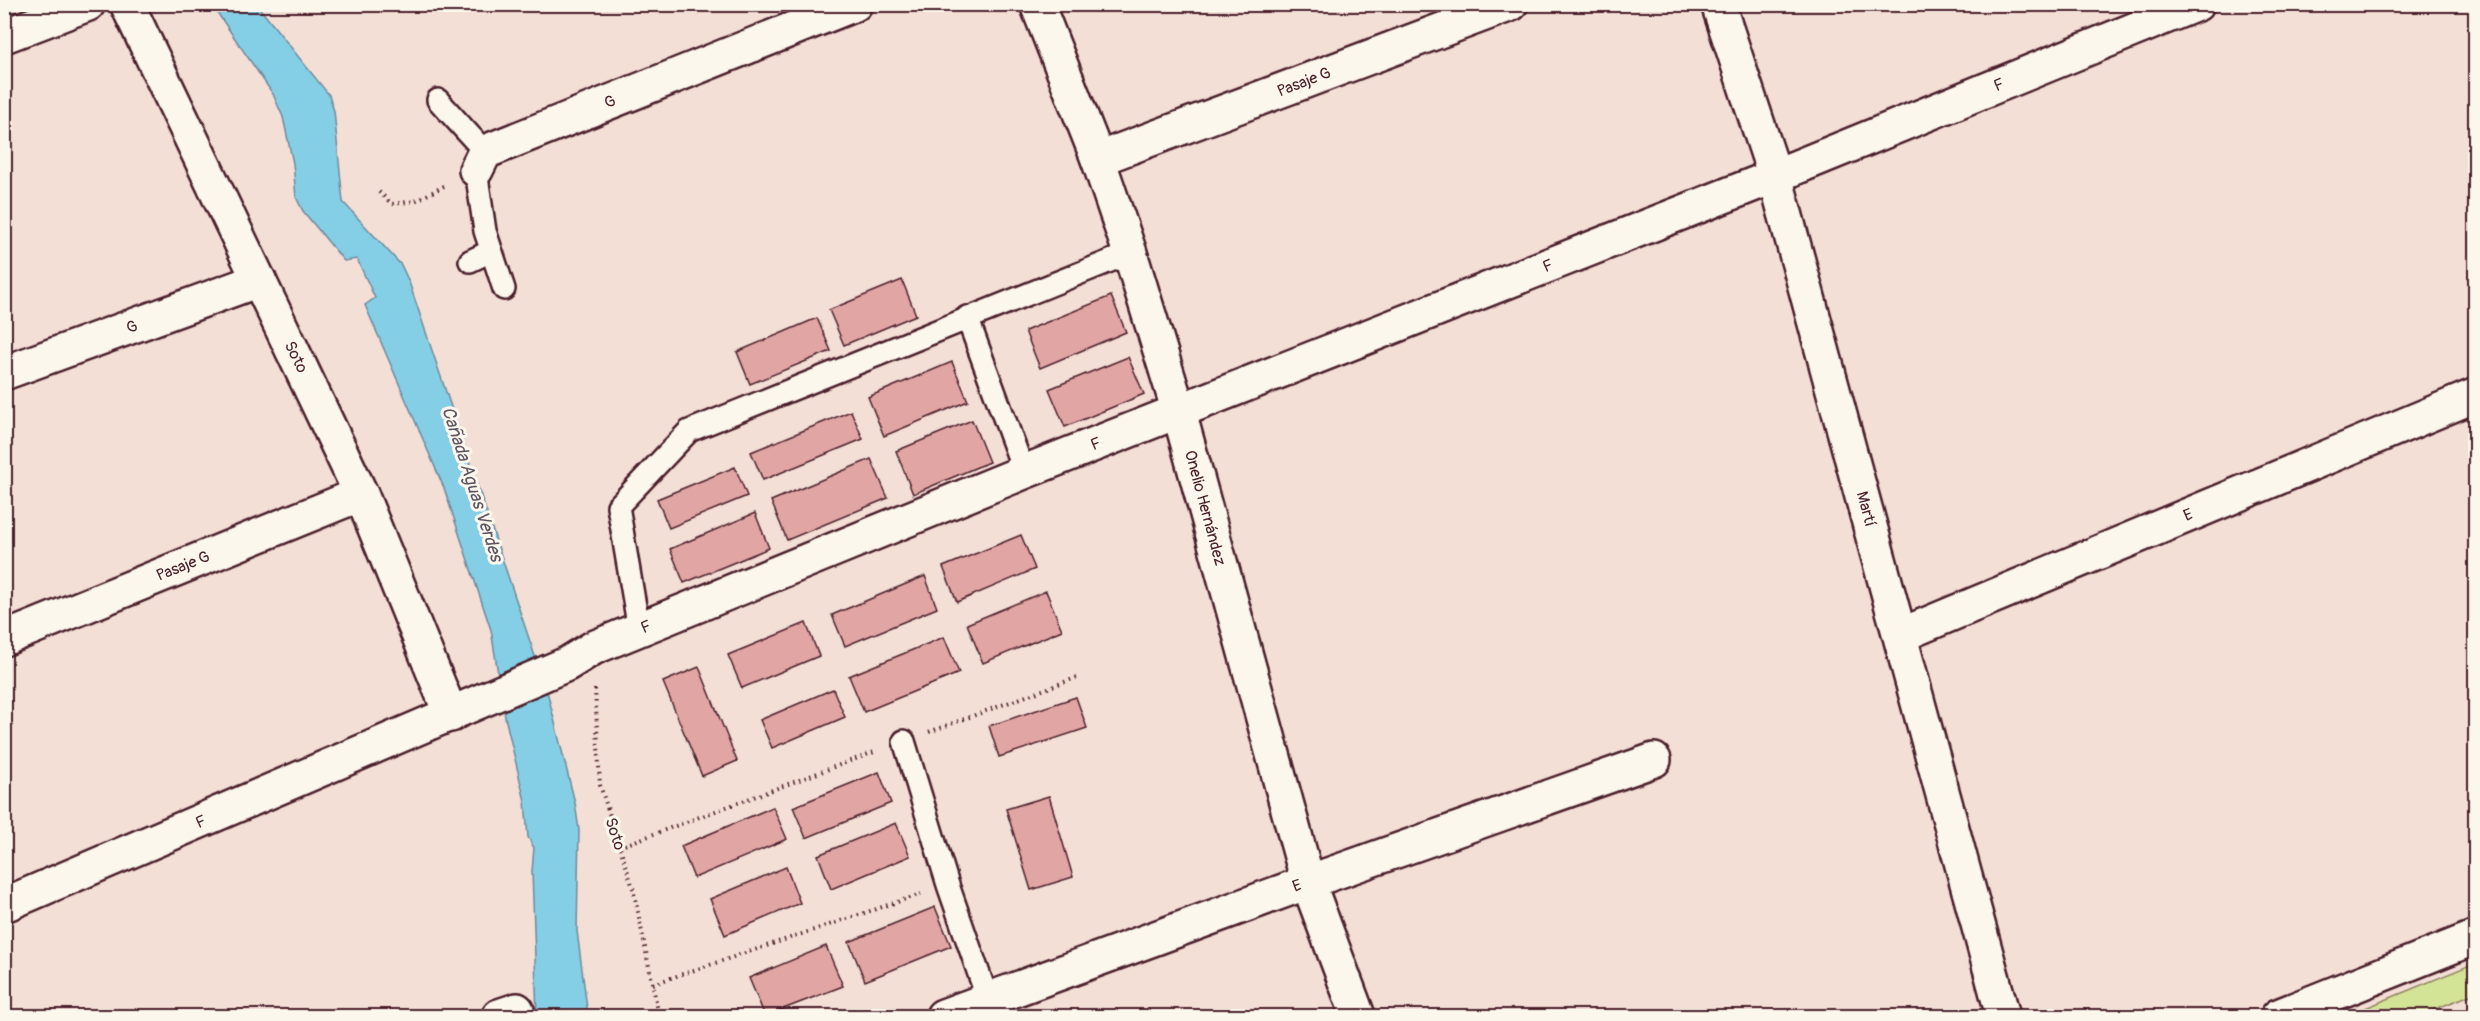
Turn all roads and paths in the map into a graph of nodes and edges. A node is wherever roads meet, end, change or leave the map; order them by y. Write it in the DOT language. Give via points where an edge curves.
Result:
graph roads {
  1 [pos="88,4"];
  2 [pos="128,4"];
  3 [pos="855,4"];
  4 [pos="1037,4"];
  5 [pos="1510,4"];
  6 [pos="1718,4"];
  7 [pos="2197,4"];
  8 [pos="4,36"];
  9 [pos="438,100"];
  10 [pos="1098,159"];
  11 [pos="480,161"];
  12 [pos="1775,177"];
  13 [pos="378,192"];
  14 [pos="491,251"];
  15 [pos="1130,253"];
  16 [pos="470,261"];
  17 [pos="259,280"];
  18 [pos="504,289"];
  19 [pos="967,317"];
  20 [pos="4,374"];
  21 [pos="2475,395"];
  22 [pos="1179,412"];
  23 [pos="1024,472"];
  24 [pos="361,494"];
  25 [pos="639,630"];
  26 [pos="1901,635"];
  27 [pos="4,639"];
  28 [pos="580,656"];
  29 [pos="1078,677"];
  30 [pos="451,716"];
  31 [pos="904,741"];
  32 [pos="1654,760"];
  33 [pos="619,847"];
  34 [pos="1308,882"];
  35 [pos="948,885"];
  36 [pos="4,905"];
  37 [pos="2475,937"];
  38 [pos="652,984"];
  39 [pos="988,1000"];
  40 [pos="659,1017"];
  41 [pos="943,1017"];
  42 [pos="1358,1017"];
  43 [pos="2003,1017"];
  44 [pos="2278,1017"];
  1 -- 8 [label="street"];
  2 -- 17 [label="street, Soto"];
  3 -- 11 [label="street, G"];
  4 -- 10 [label="street, Onelio Hernández"];
  5 -- 10 [label="street, Pasaje G"];
  6 -- 12 [label="street, Martí"];
  7 -- 12 [label="street, F"];
  9 -- 11 [label="lane"];
  10 -- 15 [label="street, Onelio Hernández"];
  11 -- 13 [label="path" via="415,201 392,204"];
  11 -- 14 [label="lane" via="485,231"];
  12 -- 22 [label="street, F"];
  12 -- 26 [label="street, Martí"];
  14 -- 16 [label="lane"];
  14 -- 18 [label="lane"];
  15 -- 19 [label="lane"];
  15 -- 22 [label="street, Onelio Hernández"];
  17 -- 20 [label="street, G"];
  17 -- 24 [label="street, Soto"];
  19 -- 23 [label="lane"];
  19 -- 25 [label="lane" via="689,430 618,506"];
  21 -- 26 [label="street, E"];
  22 -- 23 [label="street, F"];
  22 -- 34 [label="street, Onelio Hernández"];
  23 -- 25 [label="street, F"];
  24 -- 27 [label="street, Pasaje G"];
  24 -- 30 [label="street, Soto"];
  25 -- 28 [label="street, F"];
  26 -- 43 [label="street, Martí"];
  28 -- 30 [label="street, F"];
  28 -- 33 [label="path, Soto" via="600,785"];
  29 -- 31 [label="path"];
  30 -- 36 [label="street, F"];
  31 -- 33 [label="path"];
  31 -- 35 [label="lane"];
  32 -- 34 [label="street, E"];
  33 -- 38 [label="path, Soto" via="633,888"];
  34 -- 39 [label="street, E"];
  34 -- 42 [label="street, Onelio Hernández"];
  35 -- 38 [label="path"];
  35 -- 39 [label="lane"];
  37 -- 44 [label="street"];
  38 -- 40 [label="path, Soto"];
  39 -- 41 [label="street, E"];
}
